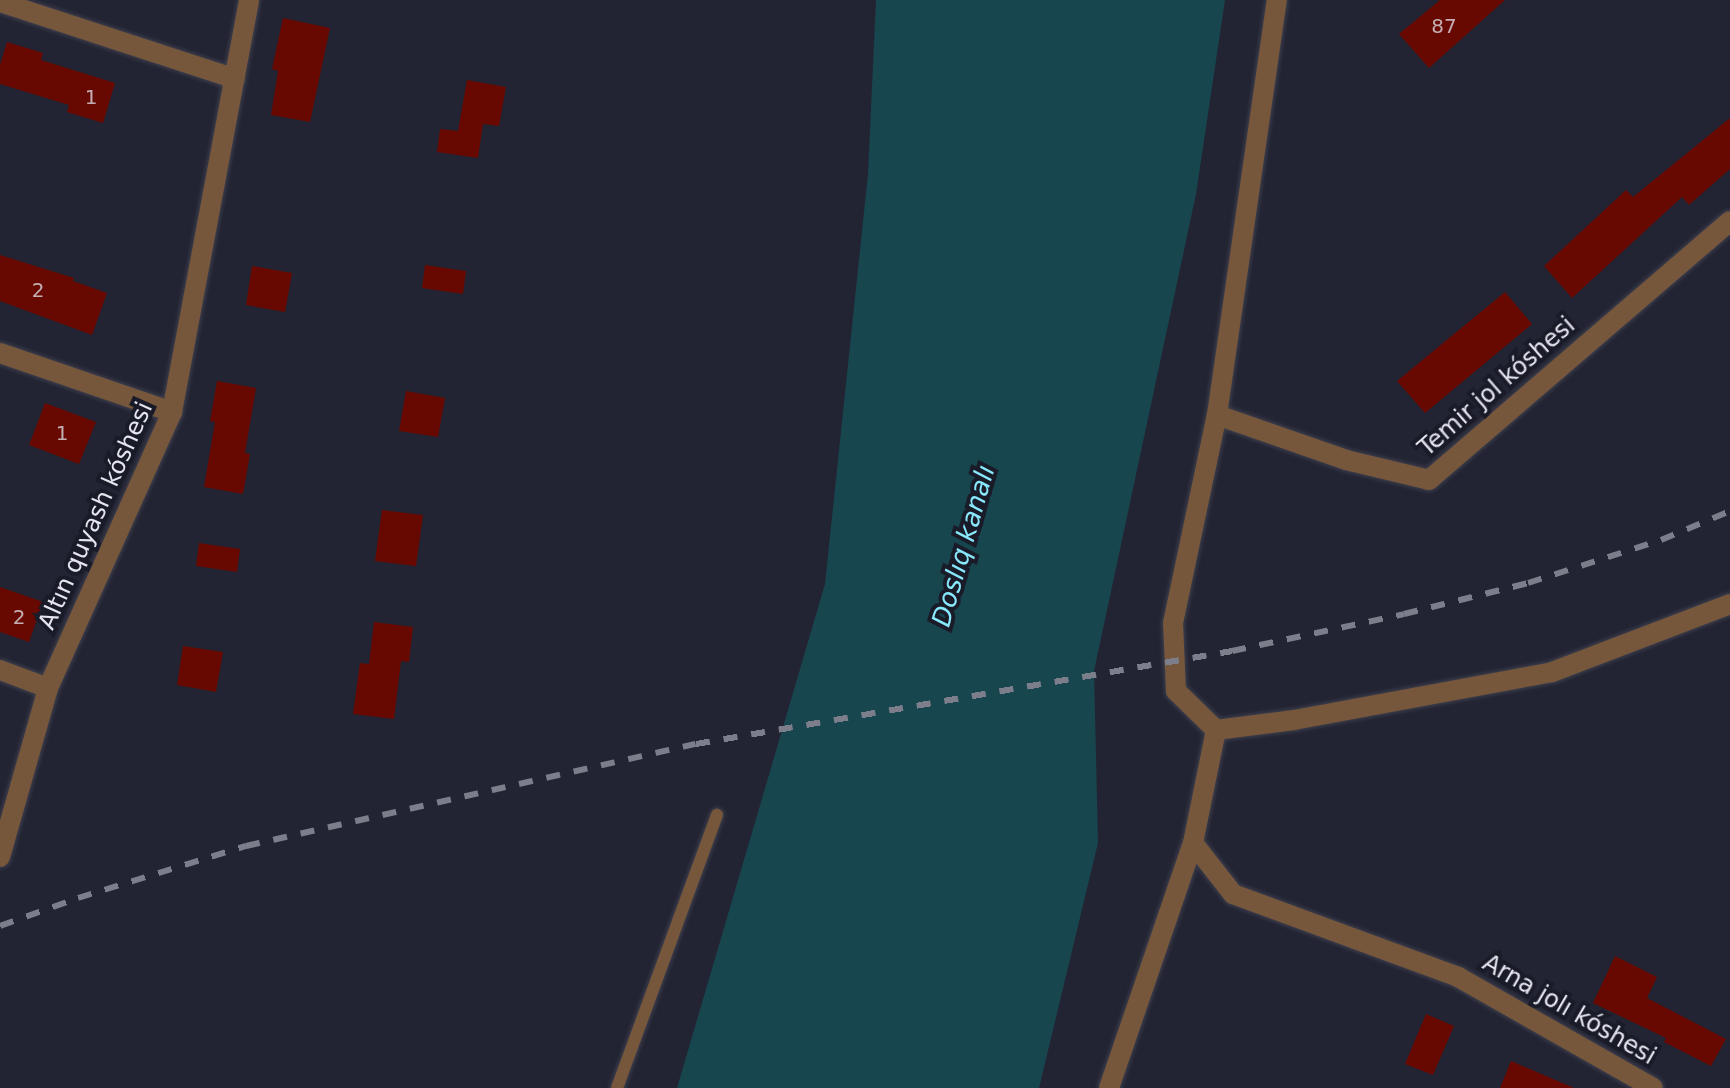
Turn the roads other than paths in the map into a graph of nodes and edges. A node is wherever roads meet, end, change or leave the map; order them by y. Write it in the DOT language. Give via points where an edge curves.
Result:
graph roads {
  1 [pos="249,0"];
  2 [pos="1277,0"];
  3 [pos="0,2"];
  4 [pos="235,79"];
  5 [pos="1730,221"];
  6 [pos="0,353"];
  7 [pos="172,412"];
  8 [pos="1217,415"];
  9 [pos="1730,604"];
  10 [pos="0,670"];
  11 [pos="48,688"];
  12 [pos="1216,730"];
  13 [pos="717,815"];
  14 [pos="1193,843"];
  15 [pos="0,857"];
  16 [pos="617,1088"];
  17 [pos="1109,1088"];
  18 [pos="1653,1088"];
  1 -- 4 [label="street, Altın quyash kóshesi"];
  2 -- 8 [label="street"];
  3 -- 4 [label="street"];
  4 -- 7 [label="street, Altın quyash kóshesi"];
  5 -- 8 [label="street, Temir jol kóshesi" via="1429,480 1346,460"];
  6 -- 7 [label="street"];
  7 -- 11 [label="street, Altın quyash kóshesi"];
  8 -- 12 [label="street" via="1173,623 1176,691"];
  9 -- 12 [label="street" via="1552,672"];
  10 -- 11 [label="street"];
  11 -- 15 [label="street, Altın quyash kóshesi"];
  12 -- 14 [label="street"];
  13 -- 16 [label="lane"];
  14 -- 17 [label="street"];
  14 -- 18 [label="street, Arna jolı kóshesi" via="1233,894 1458,977"];
}
